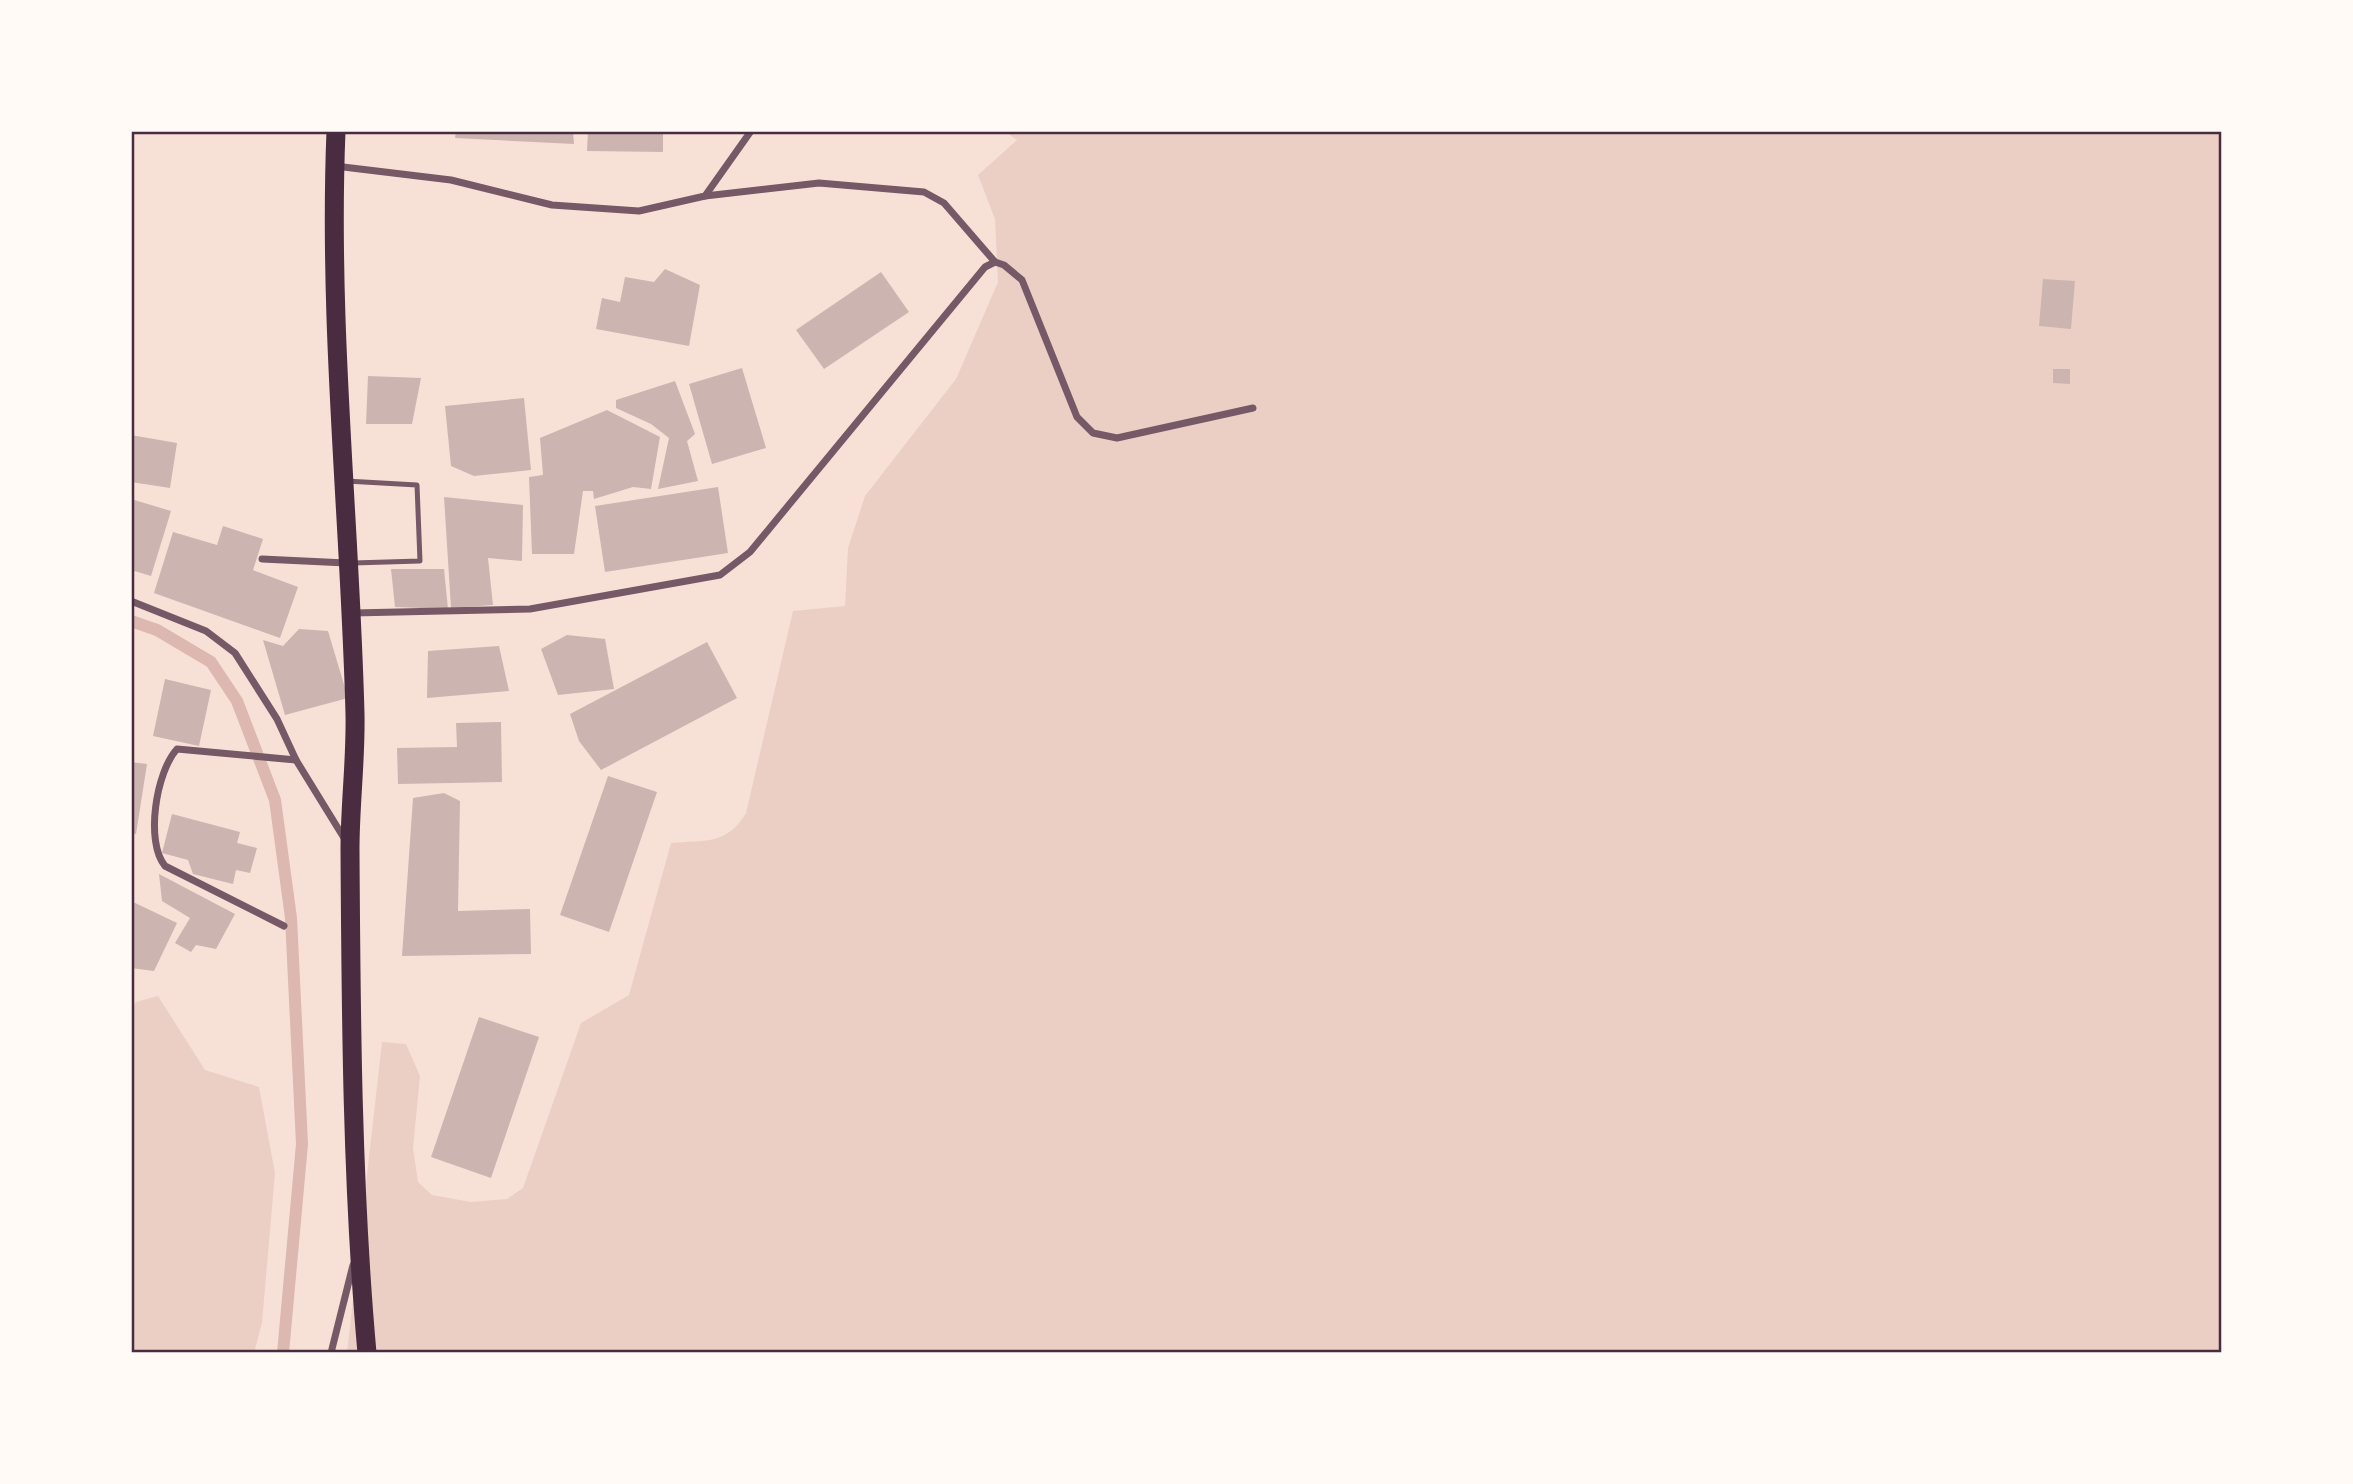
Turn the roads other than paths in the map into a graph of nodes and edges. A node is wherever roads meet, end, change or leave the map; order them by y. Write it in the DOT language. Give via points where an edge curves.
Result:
graph roads {
  1 [pos="336,131"];
  2 [pos="751,131"];
  3 [pos="335,166"];
  4 [pos="705,196"];
  5 [pos="995,262"];
  6 [pos="1253,408"];
  7 [pos="344,481"];
  8 [pos="262,559"];
  9 [pos="346,563"];
  10 [pos="131,601"];
  11 [pos="352,613"];
  12 [pos="296,760"];
  13 [pos="350,847"];
  14 [pos="285,926"];
  15 [pos="359,1244"];
  16 [pos="331,1353"];
  17 [pos="367,1353"];
  1 -- 3 [label="highway"];
  2 -- 4 [label="street"];
  3 -- 4 [label="street" via="451,180 552,205 639,211"];
  3 -- 7 [label="highway"];
  4 -- 5 [label="street" via="819,183 924,192 944,203"];
  5 -- 6 [label="street" via="1021,280 1077,417 1093,433 1117,439"];
  5 -- 11 [label="street" via="985,267 750,552 720,575 530,609"];
  7 -- 9 [label="highway"];
  7 -- 9 [label="lane" via="417,485 420,561"];
  8 -- 9 [label="street"];
  9 -- 11 [label="highway"];
  10 -- 12 [label="street" via="206,631 235,653 277,719"];
  11 -- 13 [label="highway" via="355,731"];
  12 -- 13 [label="street"];
  12 -- 14 [label="street" via="177,749 163,769 153,843 165,866"];
  13 -- 15 [label="highway"];
  15 -- 16 [label="street"];
  15 -- 17 [label="highway"];
}
